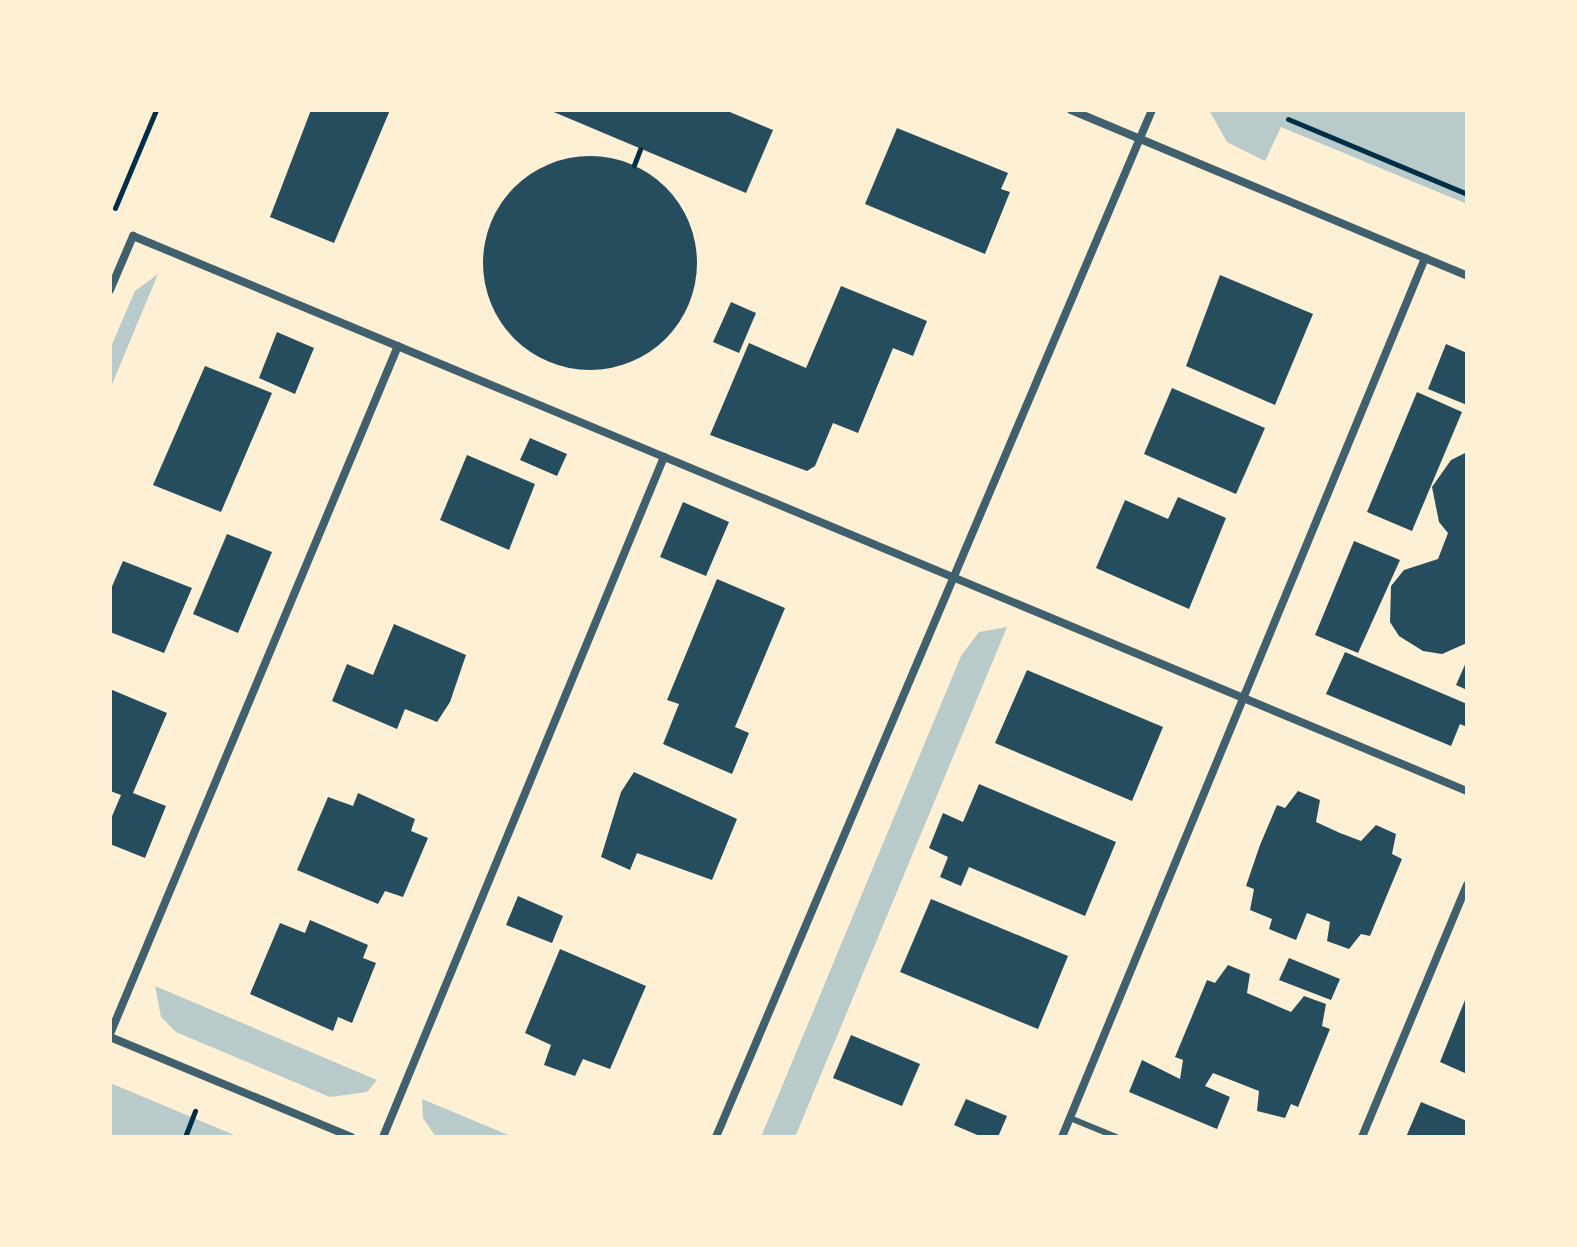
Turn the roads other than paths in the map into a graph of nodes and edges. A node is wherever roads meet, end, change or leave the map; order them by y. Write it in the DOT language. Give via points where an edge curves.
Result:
graph roads {
  1 [pos="1071,110"];
  2 [pos="1152,110"];
  3 [pos="1139,139"];
  4 [pos="1425,258"];
  5 [pos="1467,276"];
  6 [pos="110,290"];
  7 [pos="398,346"];
  8 [pos="664,457"];
  9 [pos="953,577"];
  10 [pos="1244,698"];
  11 [pos="1467,791"];
  12 [pos="1467,885"];
  13 [pos="110,1035"];
  14 [pos="1070,1118"];
  15 [pos="351,1137"];
  16 [pos="383,1137"];
  17 [pos="716,1137"];
  18 [pos="1062,1137"];
  19 [pos="1116,1137"];
  20 [pos="1362,1137"];
  1 -- 3 [label="street"];
  2 -- 3 [label="street"];
  3 -- 4 [label="street"];
  3 -- 9 [label="street"];
  4 -- 5 [label="street"];
  4 -- 10 [label="street"];
  6 -- 7 [label="street" via="133,236"];
  7 -- 8 [label="street"];
  7 -- 13 [label="street"];
  8 -- 9 [label="street"];
  8 -- 16 [label="street"];
  9 -- 10 [label="street"];
  9 -- 17 [label="street"];
  10 -- 11 [label="street"];
  10 -- 14 [label="street"];
  12 -- 20 [label="street"];
  13 -- 15 [label="street"];
  14 -- 18 [label="street"];
  14 -- 19 [label="lane"];
}
